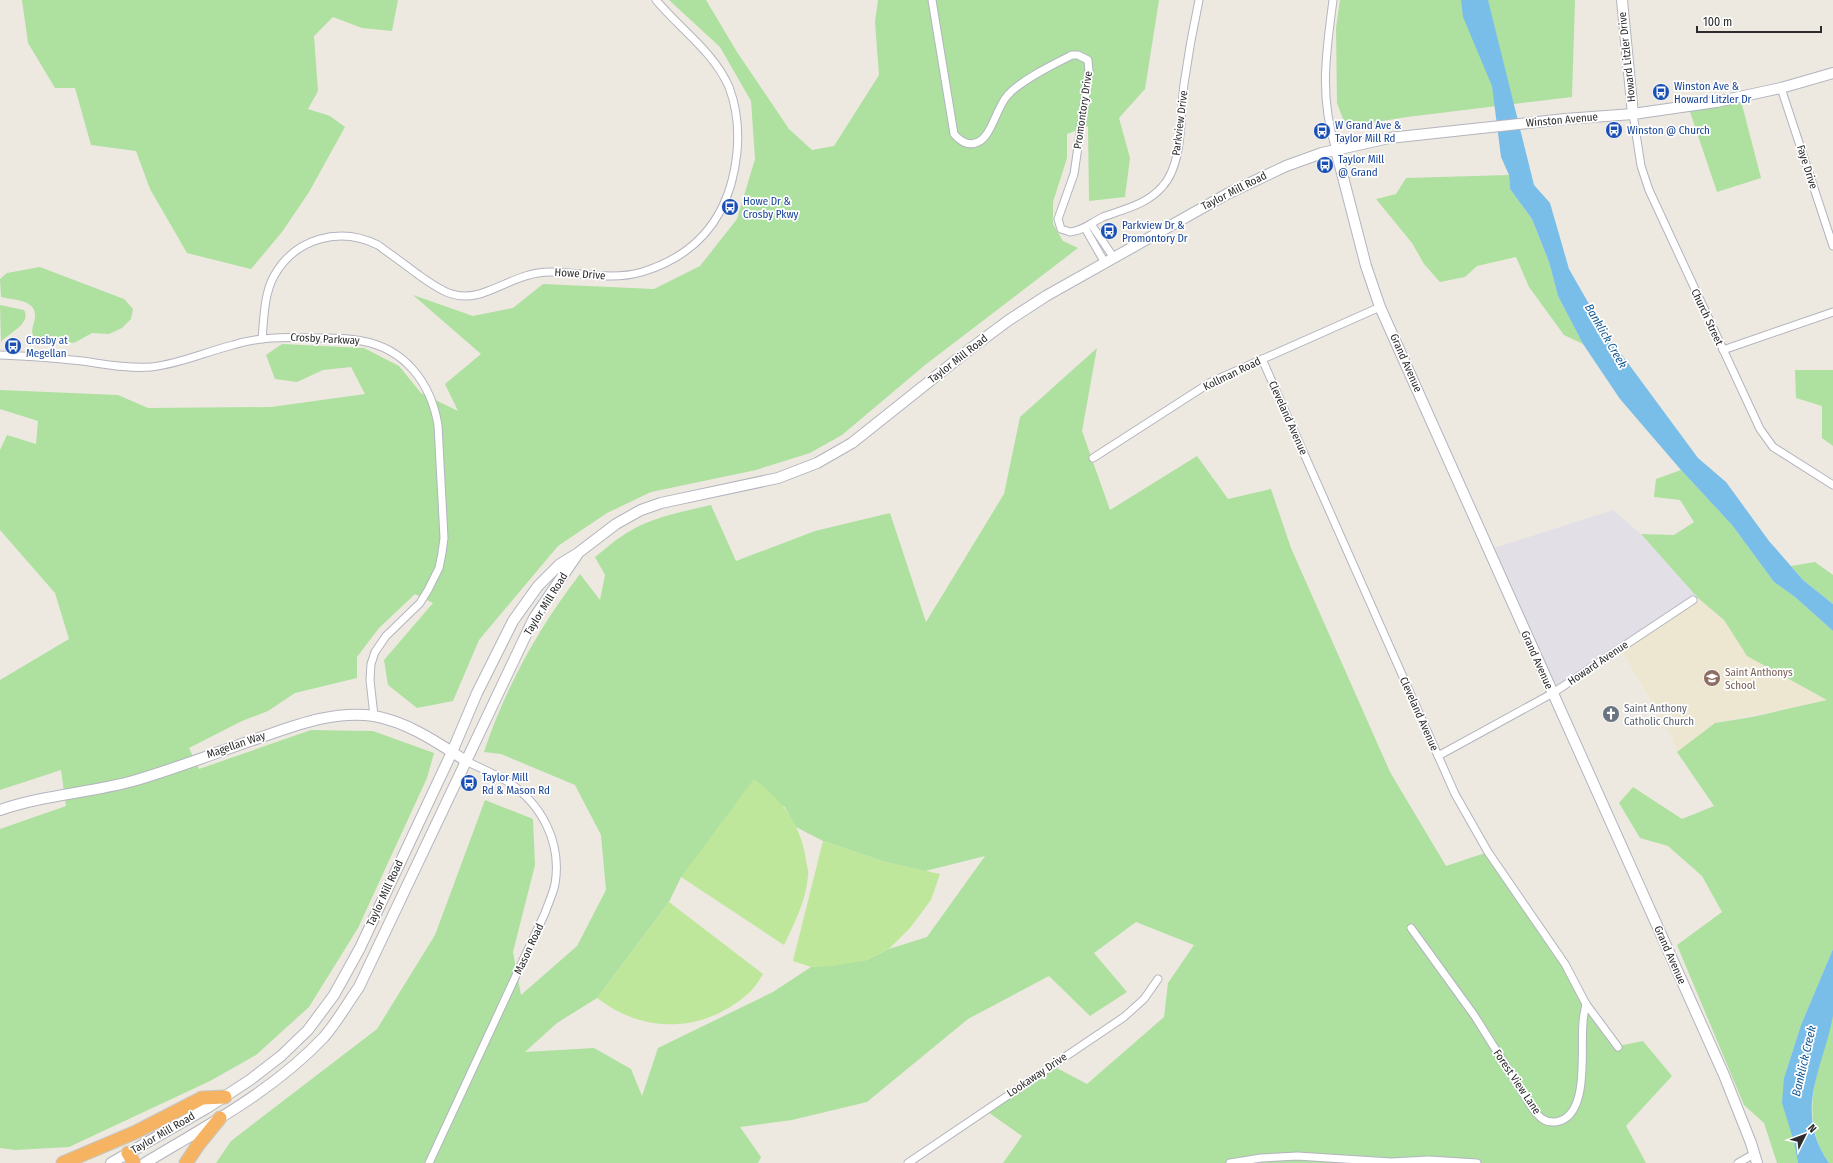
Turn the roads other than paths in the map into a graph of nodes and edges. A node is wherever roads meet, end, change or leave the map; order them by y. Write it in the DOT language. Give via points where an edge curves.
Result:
graph roads {
  1 [pos="656,0"];
  2 [pos="932,0"];
  3 [pos="1199,0"];
  4 [pos="1332,0"];
  5 [pos="1622,0"];
  6 [pos="1833,73"];
  7 [pos="1781,88"];
  8 [pos="1633,114"];
  9 [pos="1336,150"];
  10 [pos="1088,226"];
  11 [pos="1833,246"];
  12 [pos="1110,260"];
  13 [pos="1380,307"];
  14 [pos="1833,312"];
  15 [pos="262,339"];
  16 [pos="1723,350"];
  17 [pos="0,355"];
  18 [pos="1262,359"];
  19 [pos="1093,458"];
  20 [pos="1833,485"];
  21 [pos="578,553"];
  22 [pos="1693,600"];
  23 [pos="1553,693"];
  24 [pos="374,716"];
  25 [pos="452,752"];
  26 [pos="1438,756"];
  27 [pos="466,761"];
  28 [pos="0,810"];
  29 [pos="1411,928"];
  30 [pos="1158,978"];
  31 [pos="1586,1004"];
  32 [pos="1618,1046"];
  33 [pos="225,1097"];
  34 [pos="220,1118"];
  35 [pos="131,1158"];
  36 [pos="1756,1158"];
  37 [pos="63,1163"];
  38 [pos="111,1163"];
  39 [pos="145,1163"];
  40 [pos="186,1163"];
  41 [pos="429,1163"];
  42 [pos="908,1163"];
  43 [pos="1230,1163"];
  44 [pos="1477,1163"];
  45 [pos="1738,1163"];
  1 -- 15 [label="street, Howe Drive" via="716,65 736,107 738,133 735,174 717,219 688,249 641,272 610,277 537,273 526,275 479,295 460,296 442,291 366,239 344,236 319,238 296,250 274,276 266,300"];
  2 -- 10 [label="street, Promontory Drive" via="954,134 966,143 978,142 985,136 999,106 1015,88 1072,55 1088,60 1089,72 1074,174 1058,219 1061,228 1066,231 1075,232"];
  3 -- 10 [label="street, Parkview Drive" via="1184,84 1178,152 1167,182 1145,201 1130,209 1103,217"];
  4 -- 9 [label="street" via="1324,83 1331,134"];
  5 -- 8 [label="main road, Howard Litzler Drive"];
  6 -- 7 [label="main road, Winston Avenue"];
  7 -- 8 [label="main road, Winston Avenue" via="1716,102"];
  7 -- 11 [label="street, Faye Drive"];
  8 -- 9 [label="main road, Winston Avenue" via="1389,138"];
  8 -- 16 [label="street, Church Street" via="1641,166 1649,190"];
  9 -- 12 [label="main road, Taylor Mill Road" via="1293,164 1227,194"];
  9 -- 13 [label="main road, Grand Avenue" via="1366,266"];
  10 -- 12 [label="street"];
  12 -- 21 [label="main road, Taylor Mill Road" via="1009,320 858,438 817,463 771,479 654,506 616,524"];
  13 -- 18 [label="street, Kollman Road"];
  13 -- 23 [label="main road, Grand Avenue"];
  14 -- 16 [label="street"];
  15 -- 17 [label="street, Crosby Parkway" via="233,345 176,363 151,367"];
  15 -- 24 [label="street, Crosby Parkway" via="344,338 374,344 388,350 407,364 422,381 435,408 444,538 442,553 439,568 420,603 386,636 375,652 370,680"];
  16 -- 20 [label="street, Church Street" via="1766,440 1782,454"];
  18 -- 19 [label="street, Kollman Road" via="1211,382"];
  18 -- 26 [label="street, Cleveland Avenue"];
  21 -- 25 [label="main road, Taylor Mill Road" via="560,564 538,586 514,621"];
  21 -- 27 [label="main road, Taylor Mill Road" via="534,618"];
  22 -- 23 [label="street, Howard Avenue"];
  23 -- 26 [label="street, Howard Avenue"];
  23 -- 36 [label="main road, Grand Avenue" via="1724,1075"];
  24 -- 25 [label="main road, Magellan Way" via="418,732"];
  24 -- 28 [label="main road, Magellan Way" via="339,716 302,723 132,781 51,796"];
  25 -- 27 [label="main road, Magellan Way"];
  25 -- 33 [label="main road, Taylor Mill Road" via="360,948 334,995 295,1044"];
  26 -- 31 [label="street, Cleveland Avenue" via="1477,834 1565,964"];
  27 -- 34 [label="main road, Taylor Mill Road" via="359,987 334,1024 278,1080"];
  27 -- 41 [label="street, Mason Road" via="507,781 527,796 540,811 555,848 556,875 545,913"];
  29 -- 31 [label="street, Forest View Lane" via="1474,1015 1533,1109 1544,1121 1565,1118 1577,1103"];
  30 -- 42 [label="street, Lookaway Drive" via="1144,999 1124,1017"];
  31 -- 32 [label="street, Cleveland Avenue"];
  33 -- 35 [label="main road, Taylor Mill Road"];
  33 -- 37 [label="highway" via="202,1098 136,1132"];
  34 -- 39 [label="main road, Taylor Mill Road"];
  34 -- 40 [label="highway"];
  35 -- 38 [label="main road, Taylor Mill Road"];
  36 -- 45 [label="street"];
  43 -- 44 [label="street" via="1297,1156 1391,1162 1429,1160"];
}
